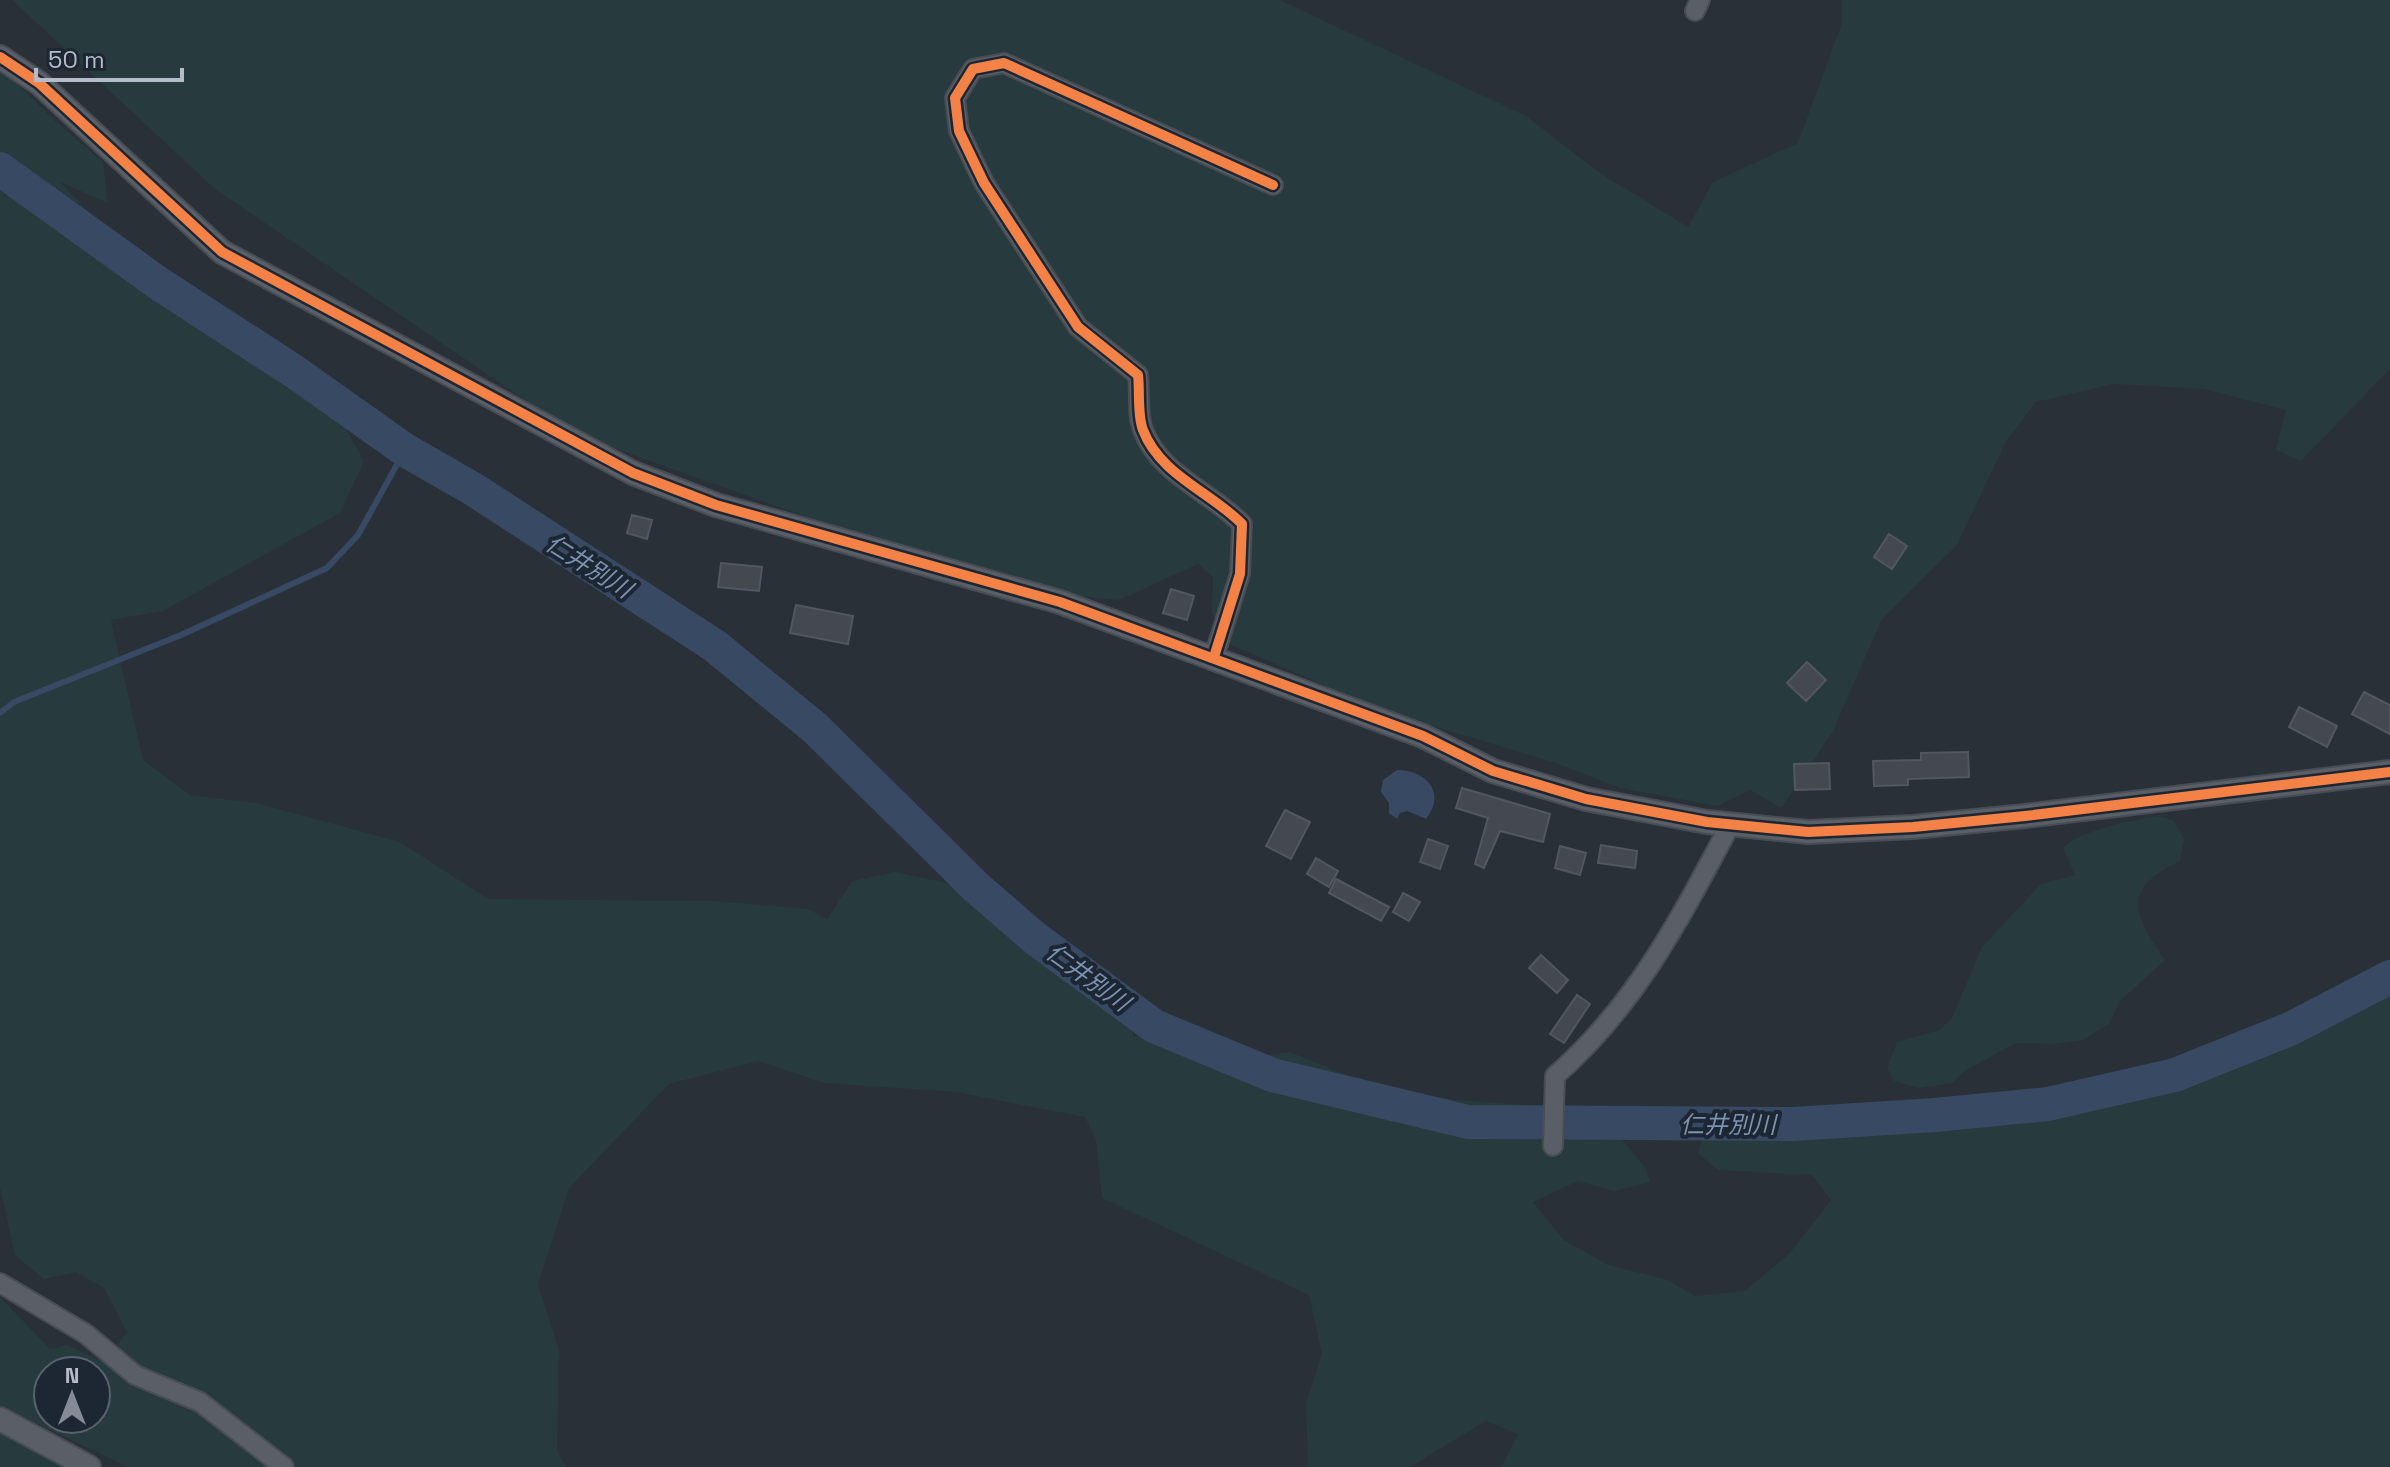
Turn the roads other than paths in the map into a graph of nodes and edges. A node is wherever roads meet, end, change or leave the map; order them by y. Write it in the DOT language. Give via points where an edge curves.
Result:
graph roads {
  1 [pos="0,57"];
  2 [pos="1273,185"];
  3 [pos="1214,657"];
  4 [pos="2390,772"];
  5 [pos="1730,825"];
  6 [pos="1553,1146"];
  7 [pos="0,1283"];
  8 [pos="0,1419"];
  9 [pos="89,1467"];
  10 [pos="284,1467"];
  1 -- 3 [label="street" via="39,83 222,252 633,473 731,510 1060,602"];
  2 -- 3 [label="street" via="1004,63 973,69 955,98 959,131 984,183 1078,327 1138,375 1142,429 1157,454 1242,524 1240,574"];
  3 -- 5 [label="street" via="1423,736 1493,771 1586,799"];
  4 -- 5 [label="street" via="1913,827 1808,832"];
  5 -- 6 [label="street" via="1664,950 1585,1050 1555,1076"];
  7 -- 10 [label="street" via="86,1334 135,1375 200,1402"];
  8 -- 9 [label="street"];
}
